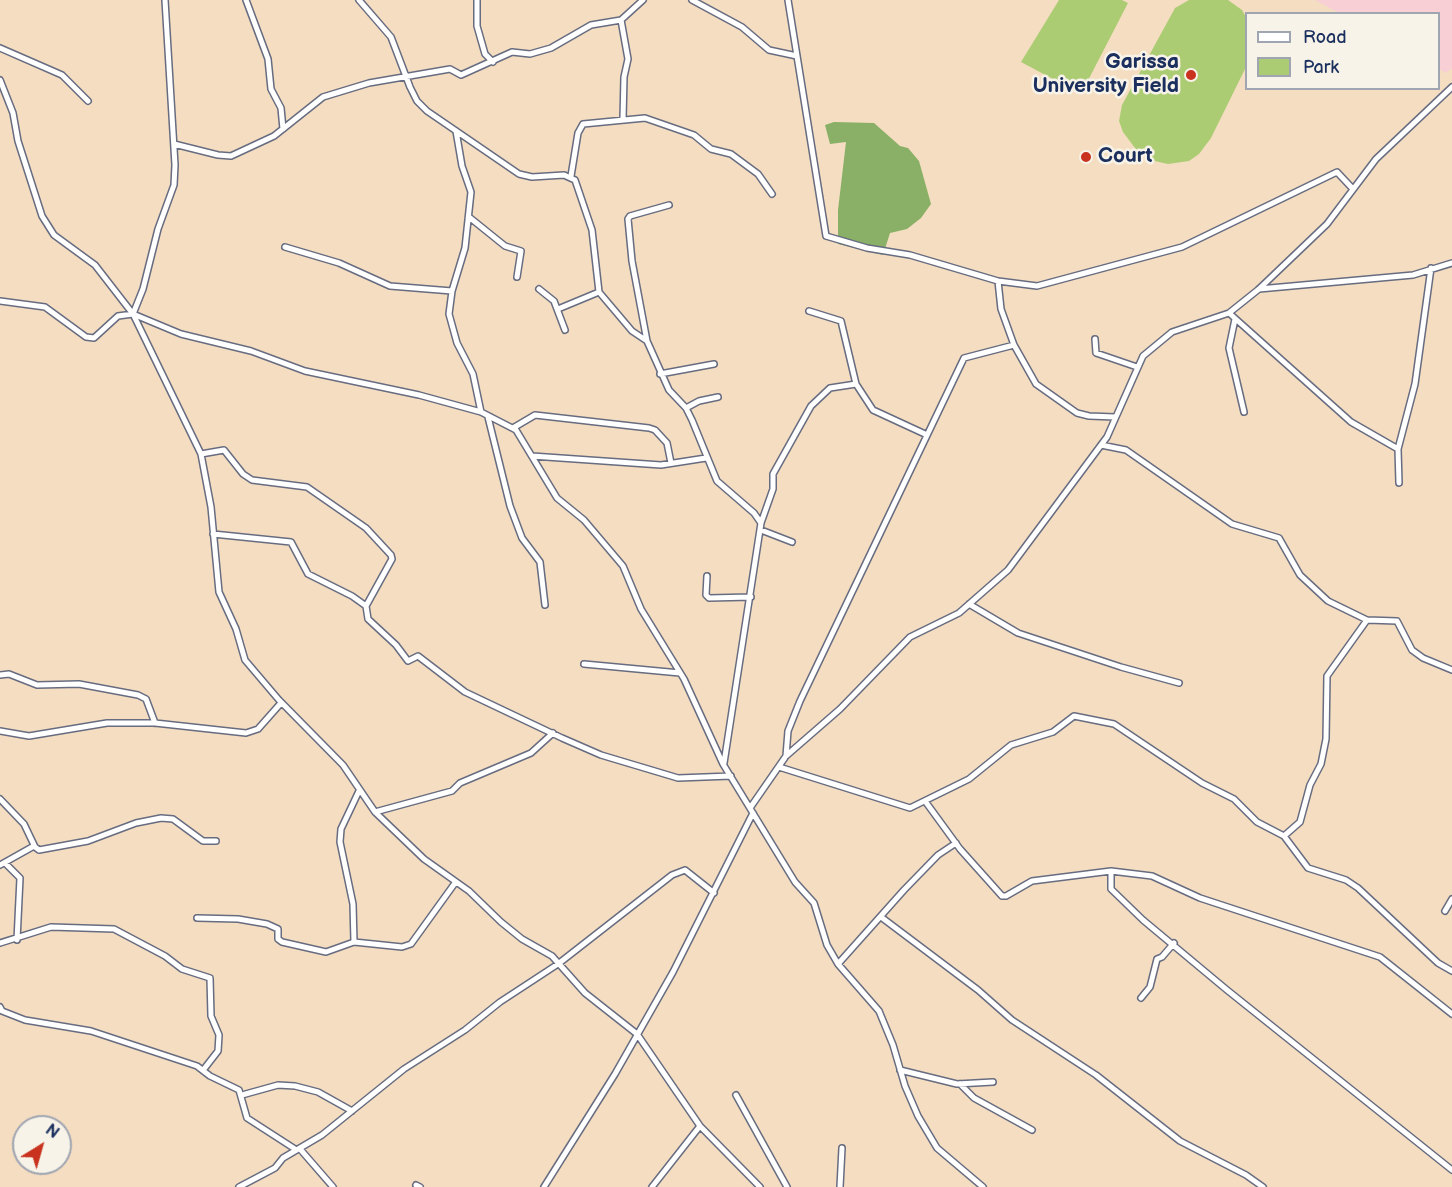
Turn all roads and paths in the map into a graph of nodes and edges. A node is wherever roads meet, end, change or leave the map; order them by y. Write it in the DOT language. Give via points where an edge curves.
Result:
graph roads {
  1 [pos="165,0"];
  2 [pos="246,0"];
  3 [pos="359,0"];
  4 [pos="477,0"];
  5 [pos="643,0"];
  6 [pos="692,0"];
  7 [pos="788,0"];
  8 [pos="621,20"];
  9 [pos="0,48"];
  10 [pos="797,56"];
  11 [pos="493,62"];
  12 [pos="407,77"];
  13 [pos="0,80"];
  14 [pos="1452,87"];
  15 [pos="88,101"];
  16 [pos="623,119"];
  17 [pos="283,129"];
  18 [pos="456,131"];
  19 [pos="174,144"];
  20 [pos="571,176"];
  21 [pos="1352,188"];
  22 [pos="772,194"];
  23 [pos="669,205"];
  24 [pos="470,217"];
  25 [pos="285,247"];
  26 [pos="1452,263"];
  27 [pos="1431,268"];
  28 [pos="517,278"];
  29 [pos="998,281"];
  30 [pos="539,289"];
  31 [pos="1259,289"];
  32 [pos="452,291"];
  33 [pos="599,292"];
  34 [pos="0,301"];
  35 [pos="558,309"];
  36 [pos="809,310"];
  37 [pos="1228,313"];
  38 [pos="133,314"];
  39 [pos="1235,319"];
  40 [pos="566,330"];
  41 [pos="1095,339"];
  42 [pos="647,341"];
  43 [pos="1014,345"];
  44 [pos="714,364"];
  45 [pos="1137,367"];
  46 [pos="660,375"];
  47 [pos="856,384"];
  48 [pos="718,397"];
  49 [pos="686,408"];
  50 [pos="481,412"];
  51 [pos="1244,412"];
  52 [pos="488,417"];
  53 [pos="1115,417"];
  54 [pos="513,428"];
  55 [pos="925,434"];
  56 [pos="1101,445"];
  57 [pos="1398,449"];
  58 [pos="201,454"];
  59 [pos="532,456"];
  60 [pos="706,458"];
  61 [pos="671,463"];
  62 [pos="1399,483"];
  63 [pos="761,523"];
  64 [pos="762,530"];
  65 [pos="213,534"];
  66 [pos="792,542"];
  67 [pos="706,576"];
  68 [pos="751,597"];
  69 [pos="969,604"];
  70 [pos="545,605"];
  71 [pos="366,606"];
  72 [pos="1367,620"];
  73 [pos="584,664"];
  74 [pos="1452,670"];
  75 [pos="680,673"];
  76 [pos="0,675"];
  77 [pos="1179,683"];
  78 [pos="281,703"];
  79 [pos="154,723"];
  80 [pos="0,731"];
  81 [pos="553,733"];
  82 [pos="786,756"];
  83 [pos="723,764"];
  84 [pos="779,767"];
  85 [pos="731,776"];
  86 [pos="359,791"];
  87 [pos="0,800"];
  88 [pos="926,801"];
  89 [pos="752,811"];
  90 [pos="375,812"];
  91 [pos="1284,836"];
  92 [pos="216,841"];
  93 [pos="956,843"];
  94 [pos="34,846"];
  95 [pos="2,864"];
  96 [pos="1112,871"];
  97 [pos="455,883"];
  98 [pos="714,893"];
  99 [pos="1452,899"];
  100 [pos="1445,911"];
  101 [pos="881,917"];
  102 [pos="197,918"];
  103 [pos="16,940"];
  104 [pos="354,942"];
  105 [pos="0,943"];
  106 [pos="1173,943"];
  107 [pos="558,964"];
  108 [pos="838,964"];
  109 [pos="1452,971"];
  110 [pos="1141,998"];
  111 [pos="0,1007"];
  112 [pos="1452,1014"];
  113 [pos="638,1034"];
  114 [pos="204,1070"];
  115 [pos="900,1070"];
  116 [pos="993,1082"];
  117 [pos="960,1084"];
  118 [pos="242,1095"];
  119 [pos="736,1095"];
  120 [pos="352,1111"];
  121 [pos="700,1126"];
  122 [pos="1032,1130"];
  123 [pos="842,1148"];
  124 [pos="298,1149"];
  125 [pos="1452,1170"];
  126 [pos="240,1187"];
  127 [pos="333,1187"];
  128 [pos="544,1187"];
  129 [pos="652,1187"];
  130 [pos="760,1187"];
  131 [pos="787,1187"];
  132 [pos="840,1187"];
  133 [pos="983,1187"];
  134 [pos="1263,1187"];
  1 -- 19 [label="street"];
  2 -- 17 [label="street" via="268,59"];
  3 -- 12 [label="street" via="391,37"];
  4 -- 11 [label="street" via="477,26 485,54"];
  5 -- 8 [label="street"];
  6 -- 10 [label="street" via="742,27 770,50"];
  7 -- 10 [label="street"];
  8 -- 11 [label="street" via="591,25 551,48 530,54 512,52"];
  8 -- 16 [label="street" via="628,59"];
  9 -- 15 [label="street" via="62,75"];
  10 -- 29 [label="street" via="826,236"];
  11 -- 12 [label="street" via="461,75 450,69"];
  12 -- 17 [label="street" via="323,97"];
  12 -- 18 [label="street" via="422,106"];
  13 -- 38 [label="street" via="14,112 18,141 42,216 54,235 95,265"];
  14 -- 21 [label="street" via="1400,133"];
  16 -- 20 [label="street" via="583,124 578,132"];
  16 -- 22 [label="street" via="656,120 694,135 711,149 741,160 758,174"];
  17 -- 19 [label="street" via="231,156"];
  18 -- 20 [label="street" via="519,174"];
  18 -- 24 [label="street" via="471,192"];
  19 -- 38 [label="street" via="174,185"];
  20 -- 33 [label="street" via="592,230"];
  21 -- 29 [label="street" via="1337,172 1182,247 1037,286"];
  21 -- 31 [label="street" via="1327,224"];
  23 -- 42 [label="street" via="628,219"];
  24 -- 28 [label="street" via="505,246 521,251"];
  24 -- 32 [label="street"];
  25 -- 32 [label="street" via="339,263 390,286"];
  26 -- 27 [label="street"];
  27 -- 31 [label="street" via="1413,275"];
  27 -- 57 [label="street" via="1415,384"];
  29 -- 43 [label="street" via="1000,309"];
  30 -- 35 [label="street"];
  31 -- 37 [label="street"];
  32 -- 50 [label="street" via="452,327 473,375"];
  33 -- 35 [label="street"];
  33 -- 42 [label="street" via="632,331"];
  34 -- 38 [label="street" via="45,307 86,337 94,338 118,316"];
  35 -- 40 [label="street"];
  36 -- 47 [label="street" via="841,321"];
  37 -- 39 [label="street"];
  37 -- 45 [label="street" via="1172,332 1156,343"];
  38 -- 50 [label="street" via="162,327 251,351 305,371"];
  38 -- 58 [label="street"];
  39 -- 51 [label="street" via="1229,348"];
  39 -- 57 [label="street" via="1354,424"];
  41 -- 45 [label="street" via="1096,353"];
  42 -- 46 [label="street"];
  43 -- 53 [label="street" via="1030,378 1045,392 1077,413"];
  43 -- 55 [label="street" via="964,358"];
  44 -- 46 [label="street"];
  45 -- 53 [label="street"];
  46 -- 49 [label="street"];
  47 -- 55 [label="street" via="879,414"];
  47 -- 63 [label="street" via="830,388 811,406 773,474 773,489"];
  48 -- 49 [label="street"];
  49 -- 60 [label="street"];
  50 -- 52 [label="street"];
  52 -- 54 [label="street"];
  52 -- 70 [label="street" via="510,506 522,538 540,562"];
  53 -- 56 [label="street"];
  54 -- 59 [label="street"];
  54 -- 61 [label="street" via="535,415 649,428 667,443"];
  55 -- 82 [label="street" via="800,701 788,731"];
  56 -- 69 [label="street" via="1008,570"];
  56 -- 72 [label="street" via="1126,450 1232,524 1278,538 1300,574 1328,601"];
  57 -- 62 [label="street"];
  58 -- 65 [label="street"];
  58 -- 71 [label="street" via="224,450 252,480 307,487 366,528 392,560"];
  59 -- 61 [label="street" via="643,465"];
  59 -- 75 [label="street" via="557,498 584,520 623,566 640,609"];
  60 -- 61 [label="street"];
  60 -- 63 [label="street" via="717,482"];
  63 -- 64 [label="street"];
  64 -- 66 [label="street"];
  64 -- 68 [label="street"];
  65 -- 71 [label="street" via="289,540 297,548 308,574"];
  65 -- 78 [label="street" via="219,592 245,660"];
  67 -- 68 [label="street" via="709,598"];
  68 -- 83 [label="street"];
  69 -- 77 [label="street" via="1018,633"];
  69 -- 82 [label="street" via="910,637 840,709"];
  71 -- 81 [label="street" via="368,619 408,662 418,656 465,692"];
  72 -- 74 [label="street" via="1397,621 1412,650"];
  72 -- 91 [label="street" via="1327,676 1326,739 1321,764 1310,785 1300,822"];
  73 -- 75 [label="street"];
  75 -- 83 [label="street"];
  76 -- 79 [label="street" via="9,674 36,685 79,684 138,695 146,699"];
  78 -- 79 [label="street" via="258,729 246,733"];
  78 -- 86 [label="street" via="343,765"];
  79 -- 80 [label="street" via="107,723 29,736"];
  81 -- 85 [label="street" via="601,755 678,778"];
  81 -- 90 [label="street" via="531,753 452,790"];
  82 -- 84 [label="street"];
  83 -- 85 [label="street"];
  84 -- 88 [label="street" via="906,808"];
  84 -- 89 [label="street"];
  85 -- 89 [label="street"];
  86 -- 90 [label="street"];
  86 -- 104 [label="street" via="341,829 340,842 353,904"];
  87 -- 94 [label="street" via="24,824"];
  88 -- 91 [label="street" via="969,779 1011,745 1053,732 1078,716 1125,729 1202,783 1234,799 1257,822"];
  88 -- 93 [label="street"];
  89 -- 98 [label="street"];
  89 -- 108 [label="street" via="795,882 814,903 827,945"];
  90 -- 97 [label="street"];
  91 -- 109 [label="street" via="1308,868 1358,888 1438,963"];
  92 -- 94 [label="street" via="203,841 173,819 161,818 63,847 39,850"];
  93 -- 96 [label="street" via="1006,897 1032,880"];
  93 -- 101 [label="street" via="938,855"];
  94 -- 95 [label="street"];
  95 -- 103 [label="street" via="20,878"];
  96 -- 106 [label="street" via="1113,892"];
  96 -- 112 [label="street" via="1152,876 1200,898 1380,957"];
  97 -- 104 [label="street" via="411,944 402,947"];
  97 -- 107 [label="street"];
  98 -- 107 [label="street" via="681,870"];
  98 -- 113 [label="street"];
  99 -- 100 [label="street"];
  101 -- 108 [label="street"];
  101 -- 134 [label="street" via="1012,1020 1096,1075 1180,1141"];
  102 -- 104 [label="street" via="267,924 278,928 278,939 282,942 326,952"];
  103 -- 105 [label="street"];
  103 -- 114 [label="street" via="51,927 114,929 182,969 210,978 211,1017 219,1035 218,1051"];
  106 -- 110 [label="street" via="1156,959 1150,987"];
  106 -- 125 [label="street"];
  107 -- 113 [label="street" via="585,993"];
  107 -- 120 [label="street" via="404,1069"];
  108 -- 115 [label="street" via="879,1011"];
  111 -- 114 [label="street" via="25,1020 91,1031 164,1053"];
  113 -- 121 [label="street"];
  113 -- 128 [label="street"];
  114 -- 118 [label="street" via="231,1084"];
  115 -- 117 [label="street"];
  115 -- 133 [label="street" via="918,1116 937,1148"];
  116 -- 117 [label="street"];
  117 -- 122 [label="street" via="974,1098"];
  118 -- 120 [label="street" via="278,1085 295,1086 318,1092"];
  118 -- 124 [label="street" via="247,1118"];
  119 -- 131 [label="street"];
  120 -- 124 [label="street"];
  121 -- 129 [label="street"];
  121 -- 130 [label="street"];
  123 -- 132 [label="street"];
  124 -- 126 [label="street" via="275,1168"];
  124 -- 127 [label="street"];
}
